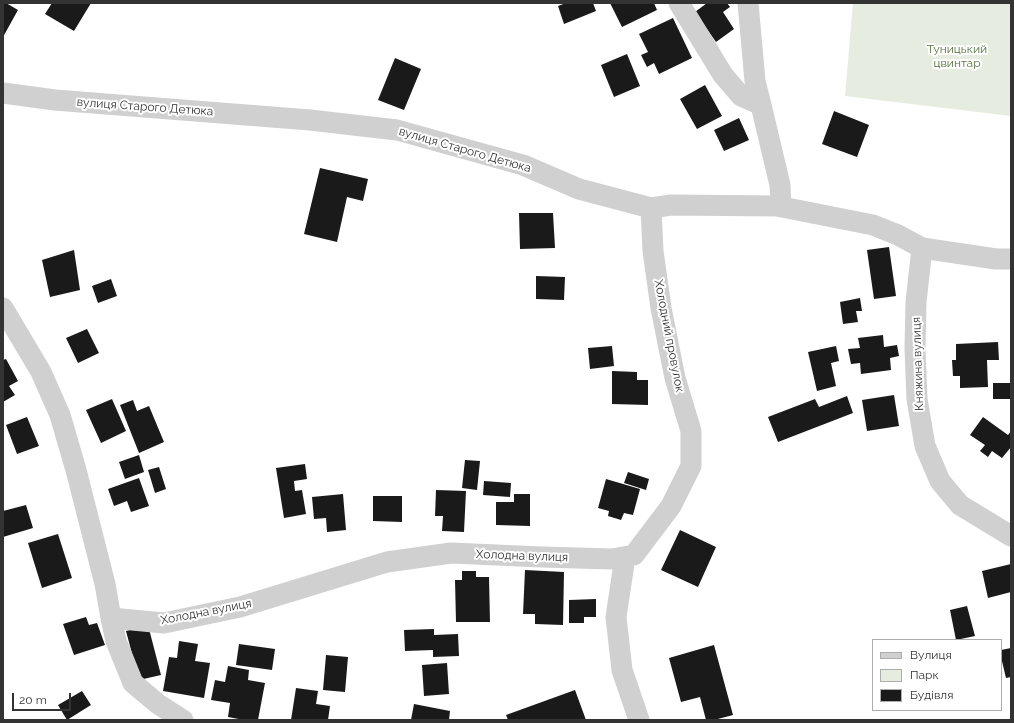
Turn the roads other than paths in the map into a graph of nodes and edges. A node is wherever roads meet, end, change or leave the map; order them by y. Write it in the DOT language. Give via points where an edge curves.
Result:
graph roads {
  1 [pos="679,3"];
  2 [pos="748,3"];
  3 [pos="3,93"];
  4 [pos="761,105"];
  5 [pos="781,206"];
  6 [pos="651,208"];
  7 [pos="922,248"];
  8 [pos="1011,259"];
  9 [pos="3,308"];
  10 [pos="1011,536"];
  11 [pos="625,557"];
  12 [pos="111,618"];
  13 [pos="183,720"];
  14 [pos="639,720"];
  1 -- 4 [label="street" via="723,75 740,96"];
  2 -- 4 [label="street" via="755,81"];
  3 -- 6 [label="street, вулиця Старого Детюка" via="55,100 310,120 397,130 523,165 580,189"];
  4 -- 5 [label="street" via="780,185"];
  5 -- 6 [label="street, вулиця Старого Детюка" via="671,205"];
  5 -- 7 [label="street, вулиця Старого Детюка" via="873,225"];
  6 -- 11 [label="street, Холодний провулок" via="653,251 661,308 675,378 691,431 691,466 671,506 634,555"];
  7 -- 8 [label="street, вулиця Старого Детюка"];
  7 -- 10 [label="street, Княжина вулиця" via="916,302 915,349 917,399 924,446 940,481 960,505"];
  9 -- 12 [label="street" via="41,372 60,415 105,584"];
  11 -- 12 [label="street, Холодна вулиця" via="542,558 451,553 387,562 240,607 164,623"];
  11 -- 14 [label="street" via="616,617 622,670"];
  12 -- 13 [label="street" via="116,641 133,683 158,704"];
}
